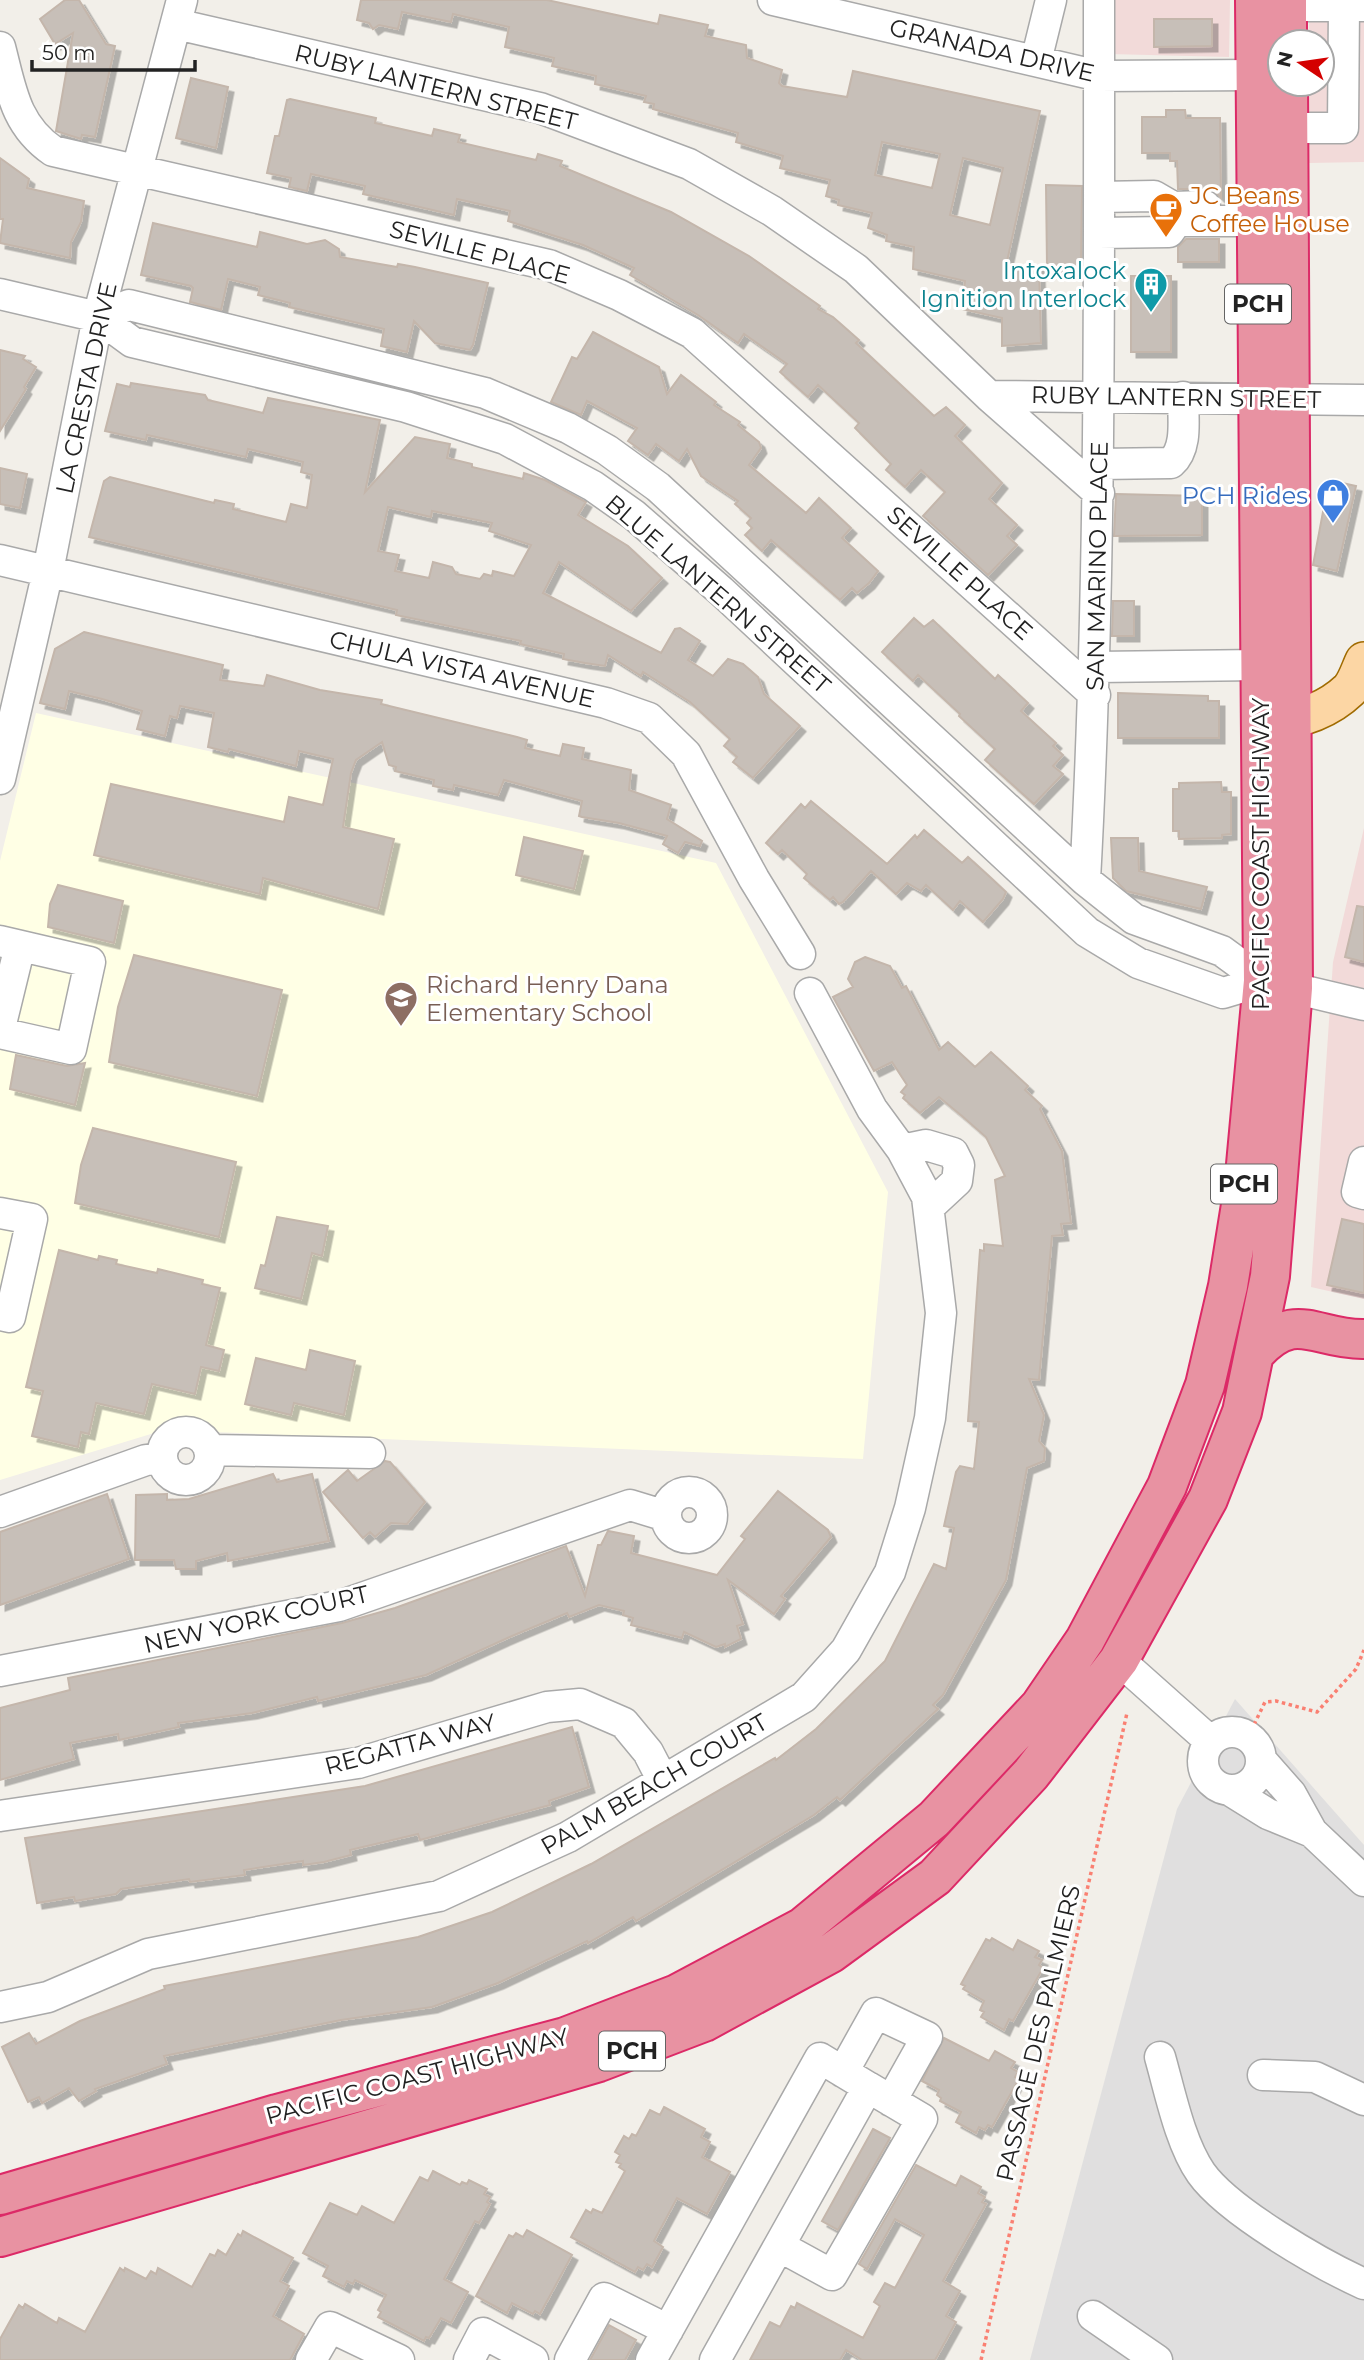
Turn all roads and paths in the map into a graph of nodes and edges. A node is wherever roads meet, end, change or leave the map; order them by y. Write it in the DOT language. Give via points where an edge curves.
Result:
graph roads {
  1 [pos="774,0"];
  2 [pos="1051,0"];
  3 [pos="1099,0"];
  4 [pos="1354,6"];
  5 [pos="179,12"];
  6 [pos="1279,12"];
  7 [pos="0,47"];
  8 [pos="1036,61"];
  9 [pos="1099,76"];
  10 [pos="1266,80"];
  11 [pos="1270,98"];
  12 [pos="1278,98"];
  13 [pos="1288,128"];
  14 [pos="136,170"];
  15 [pos="1099,197"];
  16 [pos="1258,214"];
  17 [pos="1099,233"];
  18 [pos="0,293"];
  19 [pos="98,317"];
  20 [pos="989,396"];
  21 [pos="1099,396"];
  22 [pos="1183,397"];
  23 [pos="1274,398"];
  24 [pos="1364,400"];
  25 [pos="1099,464"];
  26 [pos="1099,493"];
  27 [pos="0,560"];
  28 [pos="48,571"];
  29 [pos="1364,661"];
  30 [pos="1260,665"];
  31 [pos="1095,681"];
  32 [pos="1275,722"];
  33 [pos="0,779"];
  34 [pos="1085,880"];
  35 [pos="10,944"];
  36 [pos="800,954"];
  37 [pos="1278,984"];
  38 [pos="813,1001"];
  39 [pos="1364,1005"];
  40 [pos="0,1028"];
  41 [pos="0,1034"];
  42 [pos="902,1150"];
  43 [pos="1364,1162"];
  44 [pos="1364,1194"];
  45 [pos="929,1207"];
  46 [pos="0,1213"];
  47 [pos="11,1262"];
  48 [pos="1228,1286"];
  49 [pos="5,1316"];
  50 [pos="1364,1339"];
  51 [pos="1255,1353"];
  52 [pos="370,1453"];
  53 [pos="0,1512"];
  54 [pos="666,1516"];
  55 [pos="1364,1650"];
  56 [pos="1119,1660"];
  57 [pos="0,1671"];
  58 [pos="1127,1713"];
  59 [pos="1210,1741"];
  60 [pos="1254,1749"];
  61 [pos="662,1779"];
  62 [pos="1231,1791"];
  63 [pos="0,1816"];
  64 [pos="1312,1832"];
  65 [pos="1364,1881"];
  66 [pos="803,1927"];
  67 [pos="0,2007"];
  68 [pos="1160,2057"];
  69 [pos="1263,2075"];
  70 [pos="867,2086"];
  71 [pos="1364,2100"];
  72 [pos="0,2195"];
  73 [pos="0,2237"];
  74 [pos="779,2245"];
  75 [pos="1364,2284"];
  76 [pos="1093,2316"];
  77 [pos="668,2330"];
  78 [pos="311,2360"];
  79 [pos="398,2360"];
  80 [pos="469,2360"];
  81 [pos="533,2360"];
  82 [pos="570,2360"];
  83 [pos="651,2360"];
  84 [pos="715,2360"];
  85 [pos="981,2360"];
  86 [pos="1157,2360"];
  1 -- 8 [label="street, GRANADA DRIVE"];
  2 -- 8 [label="street"];
  3 -- 9 [label="street, SAN MARINO PLACE"];
  4 -- 6 [label="street"];
  4 -- 13 [label="street" via="1343,128"];
  5 -- 14 [label="street, LA CRESTA DRIVE"];
  5 -- 20 [label="street, RUBY LANTERN STREET" via="540,108 689,164 772,211 856,269"];
  7 -- 14 [label="street, SEVILLE PLACE" via="21,118 34,138 53,150"];
  8 -- 9 [label="street, GRANADA DRIVE"];
  9 -- 10 [label="street, GRANADA DRIVE"];
  9 -- 15 [label="street, SAN MARINO PLACE"];
  11 -- 16 [label="highway, PACIFIC COAST HIGHWAY / PCH"];
  12 -- 13 [label="highway, PACIFIC COAST HIGHWAY / PCH"];
  13 -- 23 [label="highway, PACIFIC COAST HIGHWAY / PCH"];
  14 -- 19 [label="street, LA CRESTA DRIVE"];
  14 -- 31 [label="street, SEVILLE PLACE" via="549,265 692,333"];
  15 -- 16 [label="street" via="1154,196 1173,207"];
  15 -- 17 [label="street, SAN MARINO PLACE"];
  16 -- 17 [label="street" via="1177,221 1169,232"];
  16 -- 23 [label="highway, PACIFIC COAST HIGHWAY / PCH"];
  17 -- 21 [label="street, SAN MARINO PLACE"];
  18 -- 19 [label="street, BLUE LANTERN STREET"];
  19 -- 28 [label="street, LA CRESTA DRIVE"];
  19 -- 34 [label="street, BLUE LANTERN STREET" via="129,305 485,393 607,450 658,487"];
  19 -- 37 [label="street, BLUE LANTERN STREET" via="132,342 406,407 505,439 593,486 634,515 711,583 1087,932 1138,963 1223,993"];
  20 -- 21 [label="street, RUBY LANTERN STREET"];
  20 -- 26 [label="street, RUBY LANTERN STREET"];
  21 -- 22 [label="street, RUBY LANTERN STREET"];
  21 -- 25 [label="street, SAN MARINO PLACE"];
  22 -- 23 [label="street, RUBY LANTERN STREET"];
  22 -- 25 [label="street" via="1179,456 1171,463"];
  23 -- 24 [label="street, RUBY LANTERN STREET"];
  23 -- 30 [label="highway, PACIFIC COAST HIGHWAY / PCH"];
  23 -- 32 [label="highway, PACIFIC COAST HIGHWAY / PCH"];
  25 -- 26 [label="street, SAN MARINO PLACE"];
  26 -- 31 [label="street, SAN MARINO PLACE"];
  27 -- 28 [label="street, CHULA VISTA AVENUE"];
  28 -- 33 [label="street, LA CRESTA DRIVE"];
  28 -- 36 [label="street, CHULA VISTA AVENUE" via="606,703 649,718 686,754"];
  29 -- 32 [label="main road" via="1351,688 1322,708"];
  30 -- 31 [label="street"];
  30 -- 32 [label="highway, PACIFIC COAST HIGHWAY / PCH"];
  31 -- 34 [label="street, SAN MARINO PLACE"];
  32 -- 37 [label="highway, PACIFIC COAST HIGHWAY / PCH"];
  34 -- 37 [label="street, BLUE LANTERN STREET" via="1134,919 1222,951"];
  35 -- 40 [label="street"];
  35 -- 41 [label="street" via="90,962 71,1049"];
  37 -- 39 [label="street, BLUE LANTERN STREET"];
  37 -- 48 [label="highway, PACIFIC COAST HIGHWAY / PCH"];
  37 -- 51 [label="highway, PACIFIC COAST HIGHWAY / PCH" via="1278,1196 1270,1276"];
  38 -- 42 [label="street, PALM BEACH COURT" via="872,1109"];
  42 -- 45 [label="street, PALM BEACH COURT"];
  42 -- 45 [label="street" via="926,1145 953,1153 957,1181"];
  43 -- 44 [label="street" via="1357,1192"];
  45 -- 61 [label="street, PALM BEACH COURT" via="941,1313 939,1339 930,1418 890,1572 846,1650 804,1697"];
  46 -- 47 [label="street" via="32,1219"];
  47 -- 49 [label="street"];
  48 -- 56 [label="highway" via="1219,1364 1207,1415 1127,1606"];
  48 -- 66 [label="highway, PACIFIC COAST HIGHWAY / PCH" via="1205,1385 1167,1486 1085,1640 1040,1706 934,1819"];
  50 -- 51 [label="highway" via="1285,1329"];
  51 -- 56 [label="highway, PACIFIC COAST HIGHWAY / PCH" via="1242,1412 1208,1499"];
  52 -- 53 [label="street" via="209,1450 202,1437 184,1431 167,1440 161,1458"];
  54 -- 57 [label="street, NEW YORK COURT" via="631,1505 339,1605"];
  55 -- 60 [label="path" via="1356,1669 1317,1712 1265,1702"];
  56 -- 59 [label="street"];
  56 -- 66 [label="highway" via="1064,1703 1015,1758 939,1830 877,1880"];
  56 -- 73 [label="highway, PACIFIC COAST HIGHWAY / PCH" via="1031,1773 935,1877 831,1953 704,2022 599,2062"];
  58 -- 85 [label="path, PASSAGE DES PALMIERS"];
  59 -- 60 [label="street" via="1233,1732"];
  59 -- 62 [label="street" via="1204,1753 1205,1773 1211,1783"];
  60 -- 62 [label="street" via="1253,1782"];
  60 -- 64 [label="street" via="1291,1794"];
  61 -- 63 [label="street, REGATTA WAY" via="648,1752 624,1723 580,1704 547,1707 358,1763"];
  61 -- 67 [label="street, PALM BEACH COURT" via="568,1837 439,1896 148,1954 48,1997"];
  62 -- 64 [label="street" via="1268,1814"];
  64 -- 65 [label="street"];
  66 -- 72 [label="highway, PACIFIC COAST HIGHWAY / PCH" via="677,1994 565,2036"];
  68 -- 75 [label="street" via="1177,2119 1199,2172 1224,2199"];
  69 -- 71 [label="street" via="1315,2077"];
  70 -- 74 [label="street"];
  70 -- 74 [label="street" via="922,2119 832,2275"];
  70 -- 77 [label="street" via="820,2058"];
  74 -- 84 [label="street"];
  76 -- 86 [label="street"];
  77 -- 82 [label="street" via="604,2298"];
  77 -- 83 [label="street"];
  78 -- 79 [label="street" via="330,2327"];
  80 -- 81 [label="street" via="483,2333"];
}
